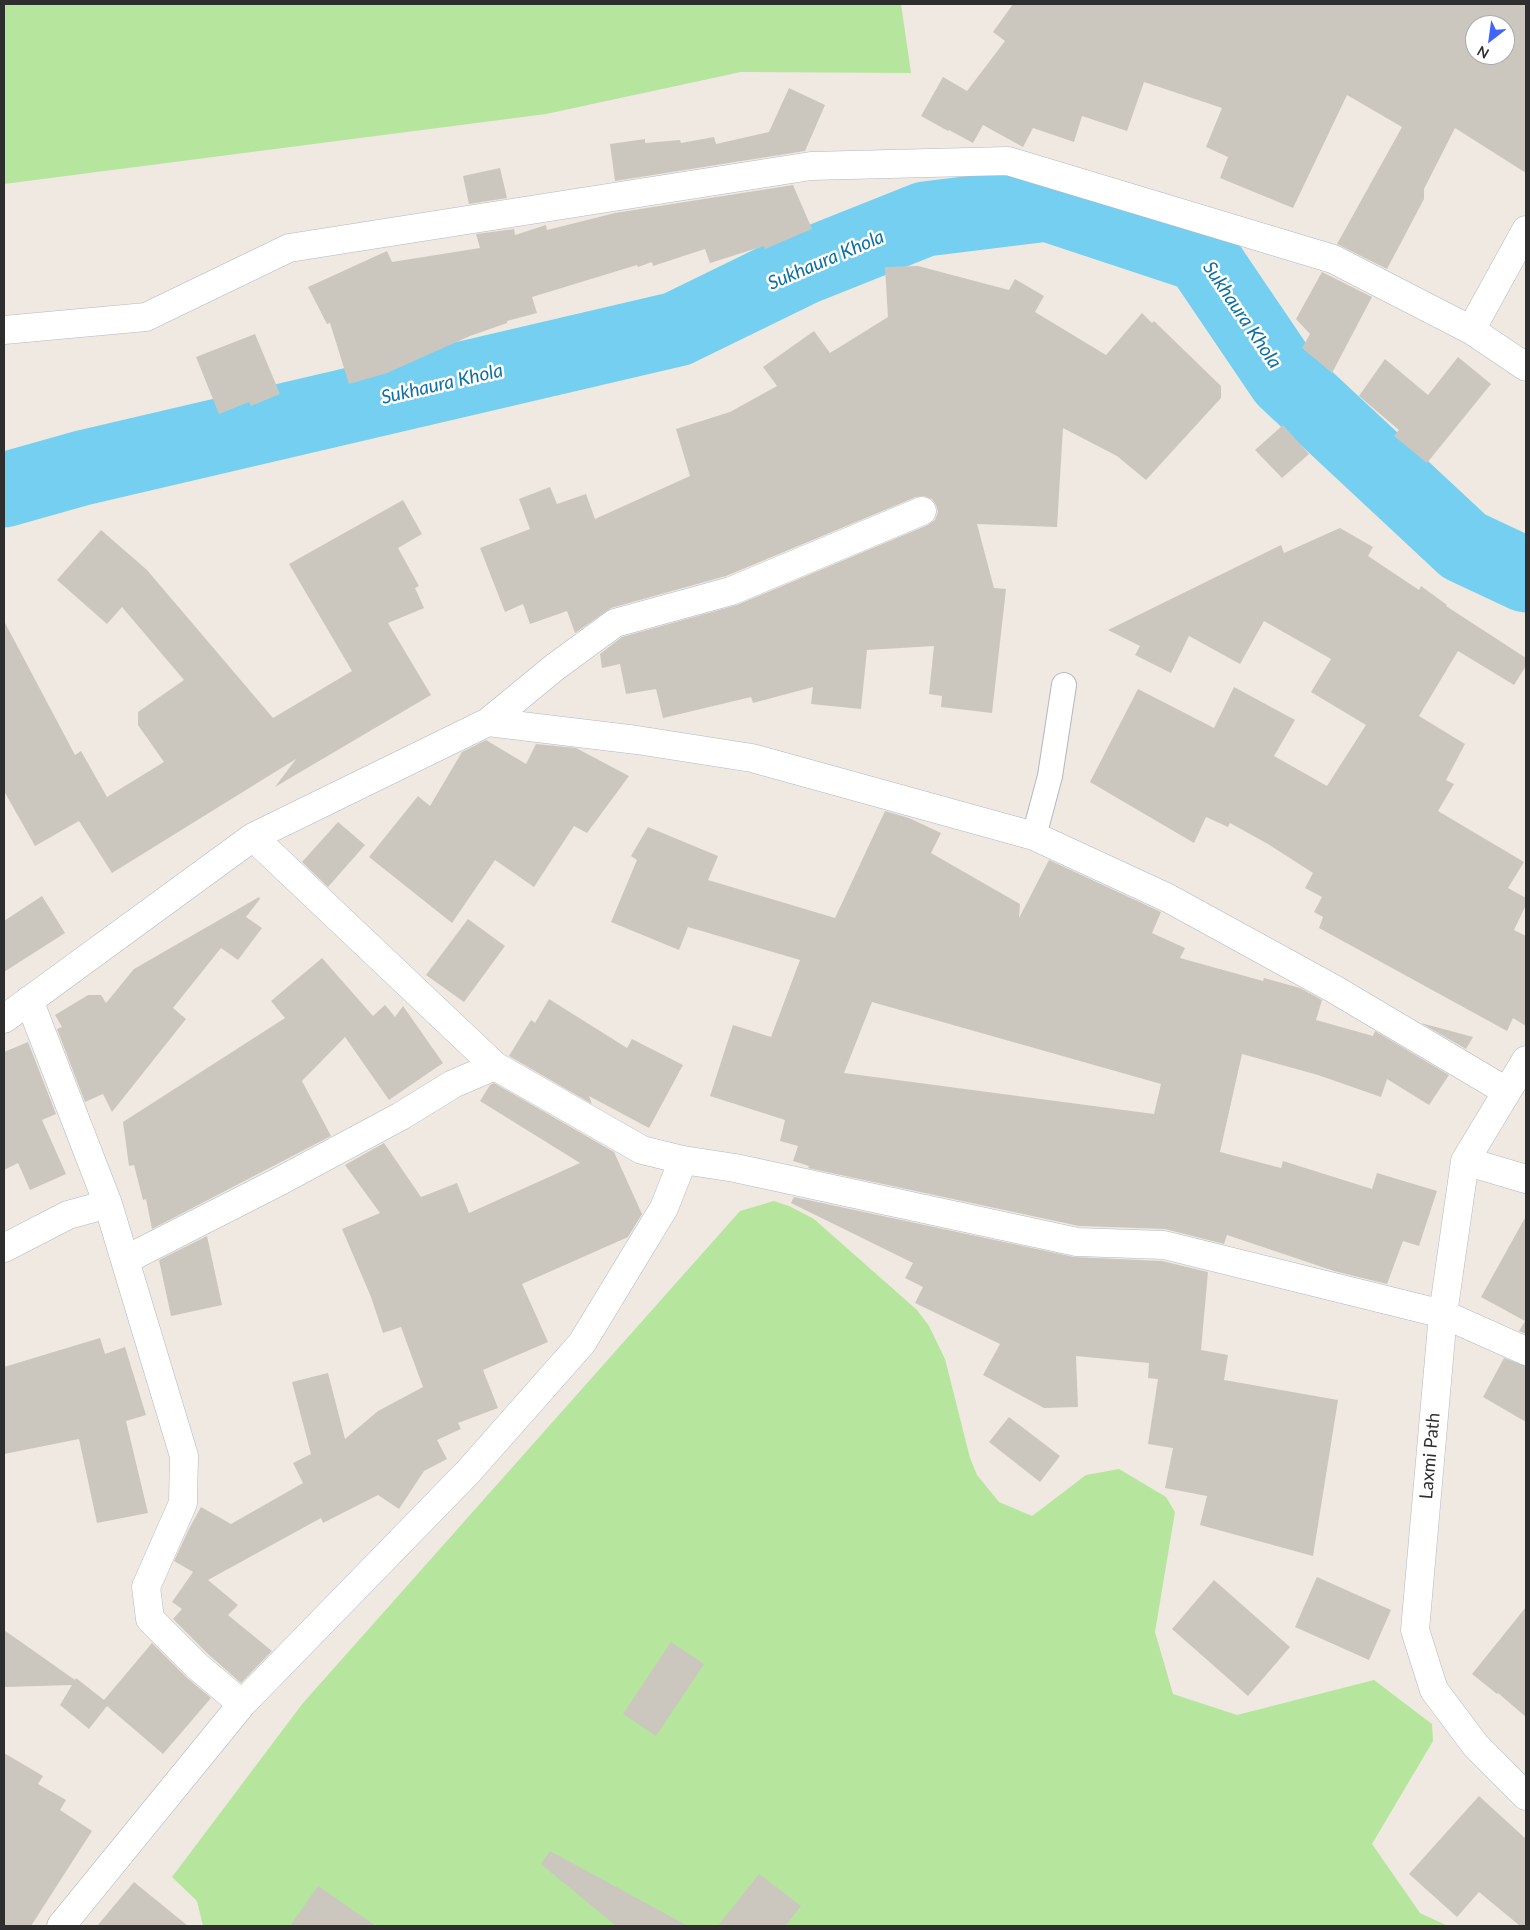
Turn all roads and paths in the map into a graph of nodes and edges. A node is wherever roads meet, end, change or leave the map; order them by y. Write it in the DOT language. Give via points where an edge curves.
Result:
graph roads {
  1 [pos="1526,230"];
  2 [pos="4,330"];
  3 [pos="1471,330"];
  4 [pos="1526,367"];
  5 [pos="922,511"];
  6 [pos="1064,685"];
  7 [pos="488,722"];
  8 [pos="1034,836"];
  9 [pos="253,837"];
  10 [pos="29,1000"];
  11 [pos="4,1019"];
  12 [pos="1526,1060"];
  13 [pos="495,1066"];
  14 [pos="1506,1091"];
  15 [pos="683,1160"];
  16 [pos="1465,1161"];
  17 [pos="1526,1180"];
  18 [pos="108,1204"];
  19 [pos="4,1248"];
  20 [pos="125,1260"];
  21 [pos="1443,1314"];
  22 [pos="1526,1351"];
  23 [pos="242,1704"];
  24 [pos="1526,1796"];
  25 [pos="61,1926"];
  1 -- 3 [label="street"];
  2 -- 3 [label="street" via="146,317 289,248 811,166 1008,161 1333,258"];
  3 -- 4 [label="street"];
  5 -- 7 [label="street" via="731,591 615,623"];
  6 -- 8 [label="lane" via="1050,776"];
  7 -- 8 [label="street" via="752,758"];
  7 -- 9 [label="street"];
  8 -- 14 [label="street" via="1168,898 1334,989"];
  9 -- 10 [label="street"];
  9 -- 13 [label="street"];
  10 -- 11 [label="street"];
  10 -- 18 [label="street"];
  12 -- 14 [label="street, Laxmi Path"];
  13 -- 15 [label="street" via="642,1150"];
  13 -- 20 [label="street" via="453,1084 280,1181"];
  14 -- 16 [label="street, Laxmi Path"];
  15 -- 21 [label="street" via="735,1168 1077,1242 1164,1245"];
  15 -- 23 [label="street" via="664,1208 582,1343 469,1471"];
  16 -- 17 [label="street"];
  16 -- 21 [label="street, Laxmi Path"];
  18 -- 19 [label="street" via="68,1215"];
  18 -- 20 [label="street"];
  20 -- 23 [label="street" via="184,1456 183,1504 146,1587 150,1619 197,1666"];
  21 -- 22 [label="street"];
  21 -- 24 [label="street, Laxmi Path" via="1415,1630 1434,1690 1476,1746"];
  23 -- 25 [label="street"];
}
